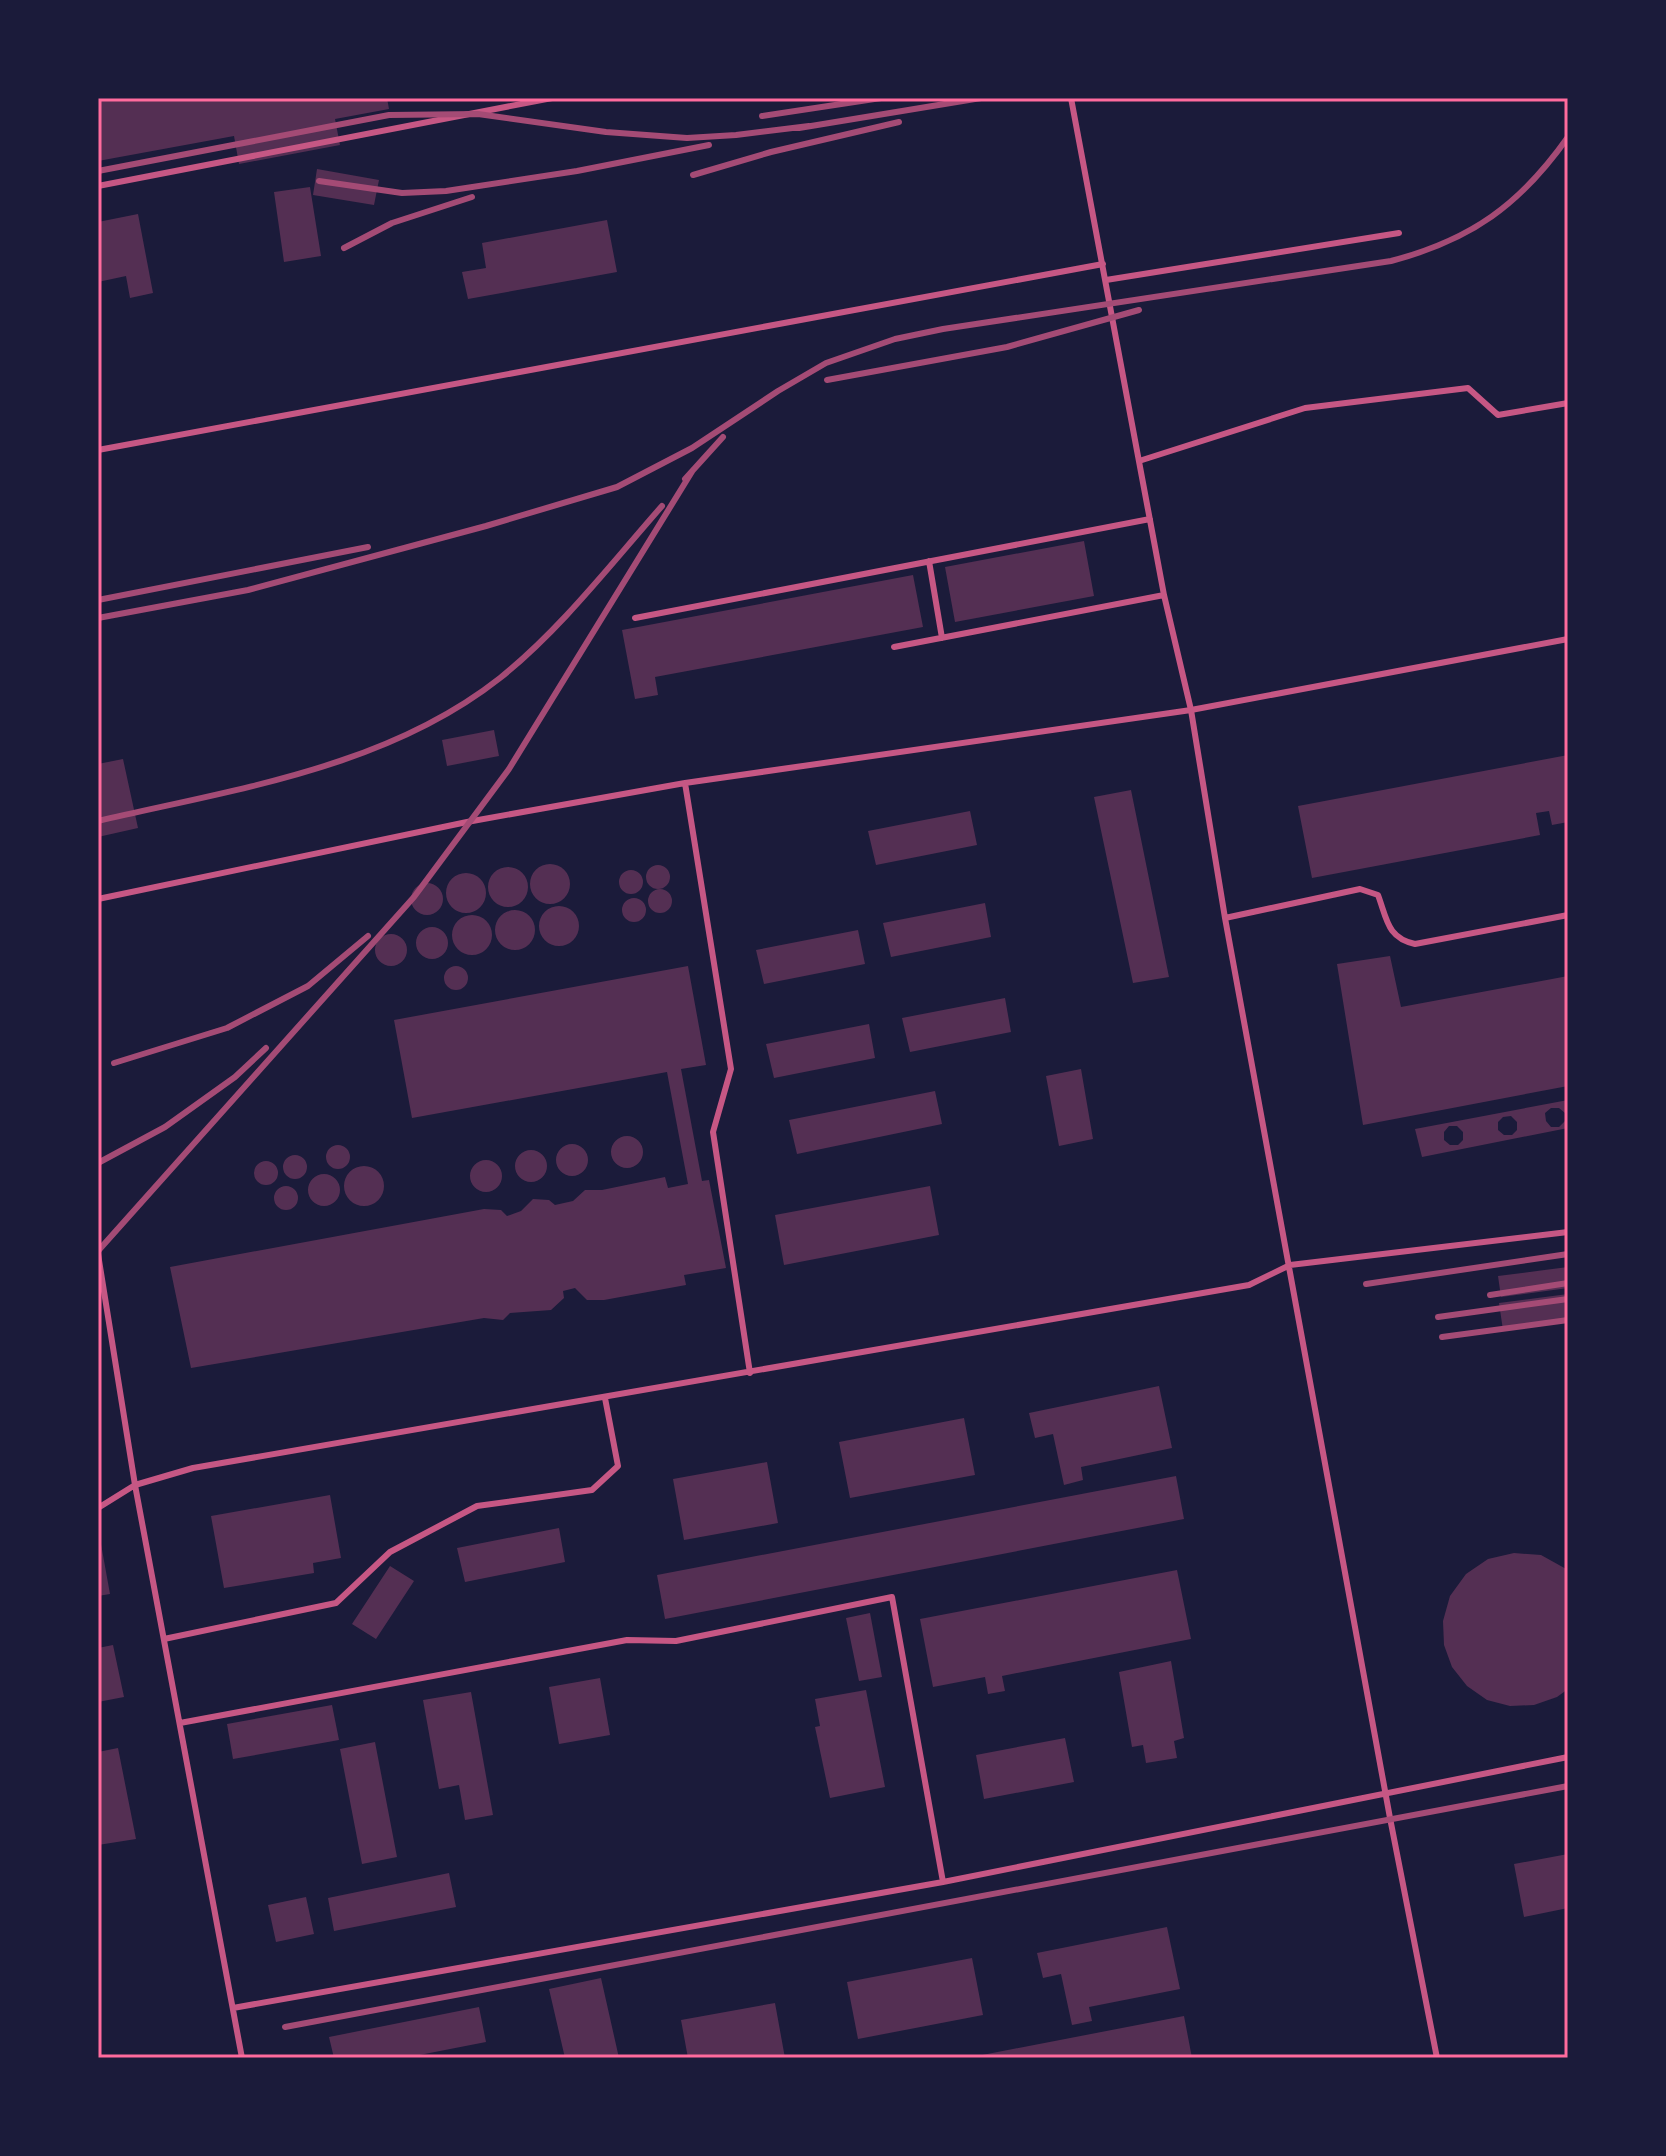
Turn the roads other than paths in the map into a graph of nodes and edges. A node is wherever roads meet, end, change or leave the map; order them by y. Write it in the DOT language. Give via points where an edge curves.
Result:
graph roads {
  1 [pos="552,98"];
  2 [pos="1071,98"];
  3 [pos="98,186"];
  4 [pos="1399,233"];
  5 [pos="1103,264"];
  6 [pos="1106,280"];
  7 [pos="1568,403"];
  8 [pos="98,450"];
  9 [pos="1139,461"];
  10 [pos="1150,519"];
  11 [pos="929,561"];
  12 [pos="1164,595"];
  13 [pos="635,618"];
  14 [pos="942,638"];
  15 [pos="1568,639"];
  16 [pos="894,647"];
  17 [pos="1191,710"];
  18 [pos="685,783"];
  19 [pos="98,899"];
  20 [pos="1568,915"];
  21 [pos="1225,918"];
  22 [pos="1568,1232"];
  23 [pos="98,1254"];
  24 [pos="1290,1265"];
  25 [pos="750,1373"];
  26 [pos="605,1398"];
  27 [pos="135,1485"];
  28 [pos="98,1508"];
  29 [pos="164,1639"];
  30 [pos="180,1723"];
  31 [pos="1568,1757"];
  32 [pos="1386,1792"];
  33 [pos="943,1882"];
  34 [pos="233,2008"];
  35 [pos="242,2058"];
  36 [pos="1437,2058"];
  1 -- 3 [label="lane"];
  2 -- 5 [label="lane"];
  4 -- 6 [label="lane"];
  5 -- 6 [label="lane"];
  5 -- 8 [label="lane"];
  6 -- 9 [label="lane"];
  7 -- 9 [label="lane" via="1498,415 1468,388 1305,408"];
  9 -- 10 [label="lane"];
  10 -- 11 [label="lane"];
  10 -- 12 [label="lane"];
  11 -- 13 [label="lane"];
  11 -- 14 [label="lane"];
  12 -- 14 [label="lane"];
  12 -- 17 [label="lane"];
  14 -- 16 [label="lane"];
  15 -- 17 [label="lane"];
  17 -- 18 [label="lane"];
  17 -- 21 [label="lane"];
  18 -- 19 [label="lane" via="467,822"];
  18 -- 25 [label="lane" via="731,1069 713,1132"];
  20 -- 21 [label="lane" via="1415,944 1392,932 1378,895 1360,889"];
  21 -- 24 [label="lane"];
  22 -- 24 [label="lane"];
  23 -- 27 [label="lane"];
  24 -- 25 [label="lane" via="1249,1285"];
  24 -- 32 [label="lane"];
  25 -- 26 [label="lane"];
  26 -- 27 [label="lane" via="193,1468"];
  26 -- 29 [label="lane" via="618,1466 592,1490 477,1506 390,1552 336,1603"];
  27 -- 28 [label="lane"];
  27 -- 29 [label="lane"];
  29 -- 30 [label="lane"];
  30 -- 33 [label="lane" via="627,1640 676,1641 892,1597"];
  30 -- 34 [label="lane"];
  31 -- 32 [label="lane"];
  32 -- 33 [label="lane"];
  32 -- 36 [label="lane"];
  33 -- 34 [label="lane"];
  34 -- 35 [label="lane"];
}
